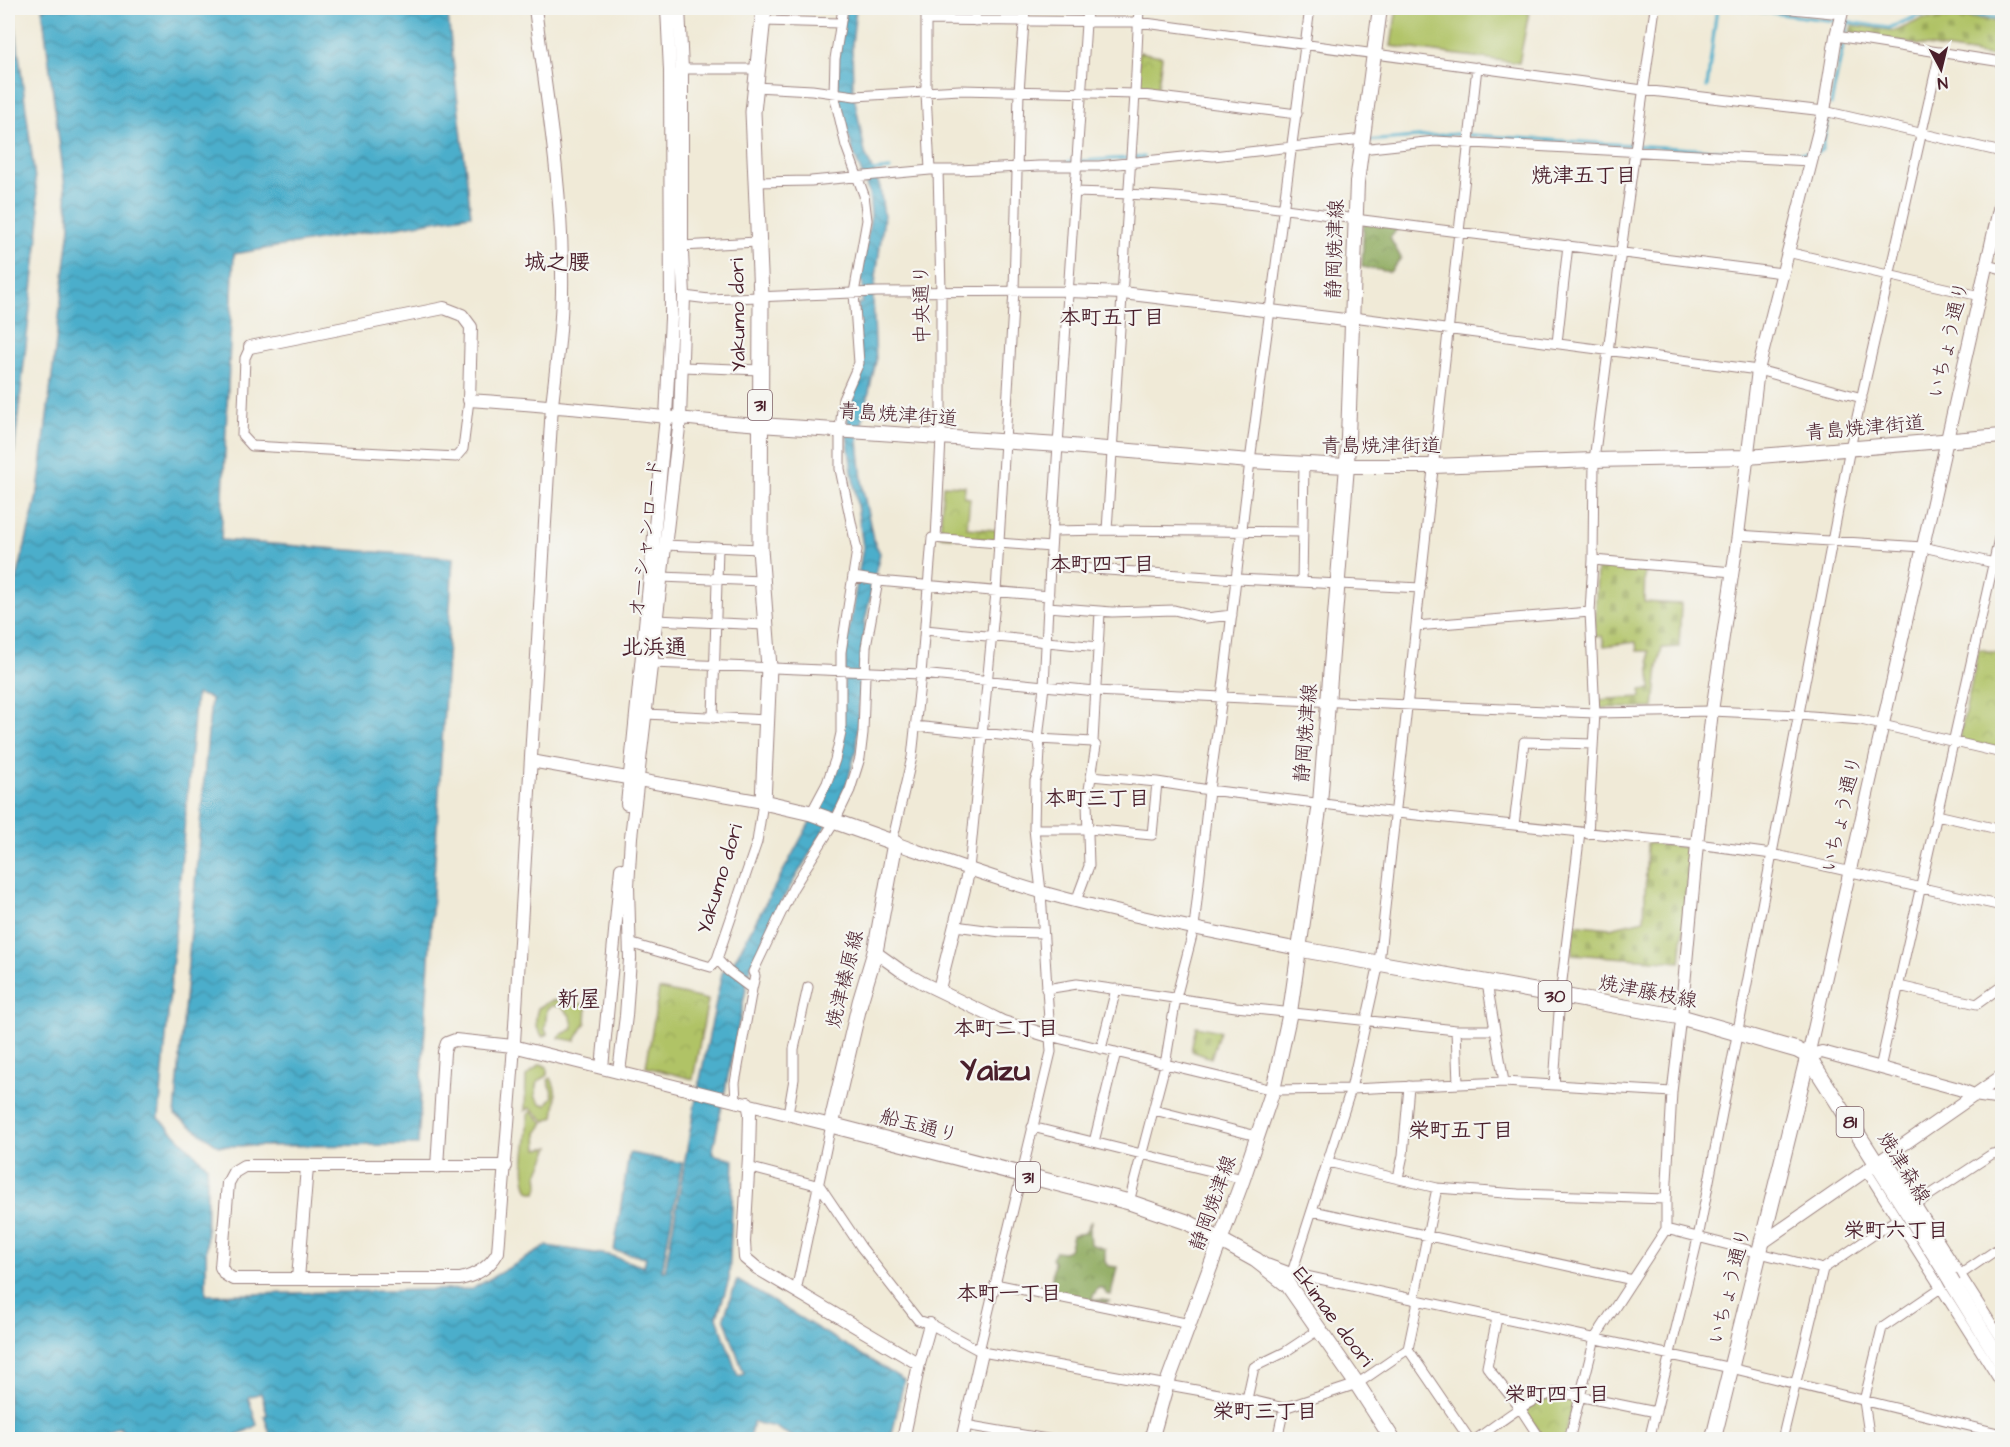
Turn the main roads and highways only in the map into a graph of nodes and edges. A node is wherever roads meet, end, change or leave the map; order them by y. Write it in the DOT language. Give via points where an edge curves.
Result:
graph roads {
  1 [pos="1380,8"];
  2 [pos="764,14"];
  3 [pos="760,424"];
  4 [pos="2002,436"];
  5 [pos="1347,466"];
  6 [pos="893,843"];
  7 [pos="1299,950"];
  8 [pos="1808,1056"];
  9 [pos="831,1125"];
  10 [pos="1220,1239"];
  11 [pos="1997,1343"];
  12 [pos="1999,1366"];
  13 [pos="1151,1440"];
  14 [pos="1393,1440"];
  15 [pos="1713,1440"];
  1 -- 5 [label="main road, 静岡焼津線" via="1355,219"];
  2 -- 3 [label="main road, Yakumo dori / 31" via="753,112 761,296"];
  3 -- 5 [label="main road, 青島焼津街道"];
  3 -- 6 [label="main road, Yakumo dori / 31" via="760,549 769,667 762,802 812,813"];
  4 -- 5 [label="main road, 青島焼津街道" via="1748,457"];
  5 -- 7 [label="main road, 静岡焼津線" via="1320,803"];
  6 -- 9 [label="main road, 焼津榛原線" via="874,952"];
  7 -- 8 [label="main road, 焼津藤枝線 / 30" via="1681,1017"];
  7 -- 10 [label="main road, 静岡焼津線" via="1273,1090"];
  8 -- 11 [label="main road, 焼津森線 / 81" via="1951,1281"];
  8 -- 15 [label="main road, いちょう通り"];
  9 -- 10 [label="main road, 船玉通り / 31" via="1129,1202 1187,1222"];
  10 -- 13 [label="main road, 静岡焼津線" via="1166,1386"];
  10 -- 14 [label="main road, Ekimae doori / 31" via="1290,1279 1318,1330"];
  11 -- 12 [label="main road, 焼津森線 / 81"];
}
